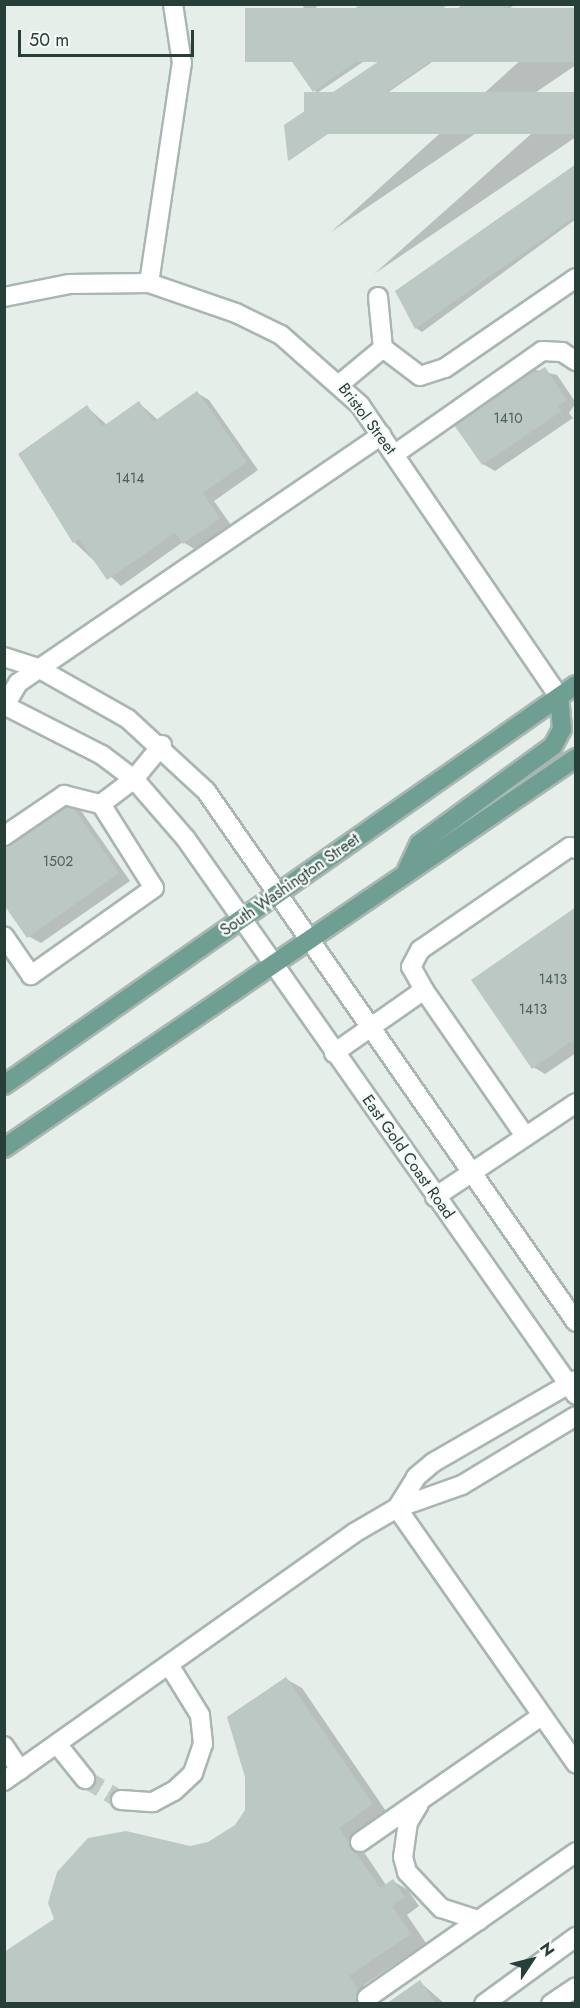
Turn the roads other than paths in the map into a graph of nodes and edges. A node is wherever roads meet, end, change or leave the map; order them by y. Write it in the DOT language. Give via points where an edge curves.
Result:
graph roads {
  1 [pos="173,4"];
  2 [pos="576,278"];
  3 [pos="149,283"];
  4 [pos="4,297"];
  5 [pos="378,297"];
  6 [pos="383,348"];
  7 [pos="576,362"];
  8 [pos="341,383"];
  9 [pos="382,435"];
  10 [pos="394,454"];
  11 [pos="4,657"];
  12 [pos="38,668"];
  13 [pos="576,686"];
  14 [pos="559,697"];
  15 [pos="5,705"];
  16 [pos="162,745"];
  17 [pos="576,758"];
  18 [pos="134,779"];
  19 [pos="101,804"];
  20 [pos="4,836"];
  21 [pos="576,849"];
  22 [pos="407,870"];
  23 [pos="278,894"];
  24 [pos="242,918"];
  25 [pos="4,936"];
  26 [pos="308,937"];
  27 [pos="272,963"];
  28 [pos="424,990"];
  29 [pos="371,1028"];
  30 [pos="334,1053"];
  31 [pos="4,1085"];
  32 [pos="576,1102"];
  33 [pos="525,1136"];
  34 [pos="4,1148"];
  35 [pos="471,1173"];
  36 [pos="435,1197"];
  37 [pos="576,1322"];
  38 [pos="572,1386"];
  39 [pos="576,1416"];
  40 [pos="397,1509"];
  41 [pos="169,1665"];
  42 [pos="541,1716"];
  43 [pos="57,1744"];
  44 [pos="4,1746"];
  45 [pos="576,1764"];
  46 [pos="20,1770"];
  47 [pos="86,1779"];
  48 [pos="4,1781"];
  49 [pos="121,1800"];
  50 [pos="422,1800"];
  51 [pos="360,1842"];
  52 [pos="576,1852"];
  53 [pos="479,1920"];
  54 [pos="576,1936"];
  55 [pos="576,1987"];
  56 [pos="367,1998"];
  57 [pos="484,2004"];
  58 [pos="550,2004"];
  1 -- 3 [label="street" via="182,63"];
  2 -- 6 [label="street" via="445,368 420,376"];
  3 -- 4 [label="street, Bristol Street" via="69,284"];
  3 -- 8 [label="street, Bristol Street" via="236,312 281,335"];
  5 -- 6 [label="street"];
  6 -- 8 [label="street"];
  7 -- 10 [label="street" via="562,352 542,351"];
  8 -- 9 [label="street, Bristol Street"];
  9 -- 10 [label="street, Bristol Street"];
  9 -- 12 [label="street"];
  10 -- 14 [label="street, Bristol Street"];
  11 -- 12 [label="street"];
  12 -- 15 [label="street" via="18,683"];
  12 -- 16 [label="street" via="128,719"];
  13 -- 14 [label="main road, South Washington Street"];
  14 -- 22 [label="main road" via="562,729 553,746 419,844"];
  14 -- 23 [label="main road, South Washington Street"];
  15 -- 18 [label="street, East Gold Coast Road" via="66,732"];
  16 -- 18 [label="street"];
  16 -- 23 [label="street" via="206,791"];
  17 -- 22 [label="main road"];
  18 -- 19 [label="street"];
  18 -- 24 [label="street, East Gold Coast Road"];
  19 -- 20 [label="street" via="64,795"];
  19 -- 25 [label="street" via="154,888 31,975"];
  21 -- 28 [label="street" via="570,847 420,950 411,967"];
  22 -- 26 [label="main road"];
  23 -- 24 [label="main road, South Washington Street"];
  23 -- 26 [label="street"];
  24 -- 27 [label="street, East Gold Coast Road"];
  24 -- 31 [label="main road, South Washington Street"];
  26 -- 27 [label="main road"];
  26 -- 29 [label="street"];
  27 -- 30 [label="street, East Gold Coast Road"];
  27 -- 34 [label="main road"];
  28 -- 29 [label="street"];
  28 -- 33 [label="street"];
  29 -- 30 [label="street"];
  29 -- 35 [label="street"];
  30 -- 36 [label="street, East Gold Coast Road"];
  32 -- 33 [label="street"];
  33 -- 35 [label="street"];
  35 -- 36 [label="street"];
  35 -- 37 [label="street"];
  36 -- 38 [label="street, East Gold Coast Road"];
  38 -- 40 [label="street" via="434,1462 416,1478"];
  39 -- 40 [label="street" via="462,1485"];
  40 -- 41 [label="street" via="354,1533"];
  40 -- 42 [label="street"];
  41 -- 43 [label="street"];
  41 -- 49 [label="street" via="200,1715 203,1744 193,1773 174,1791 153,1802"];
  42 -- 45 [label="street"];
  42 -- 50 [label="street"];
  43 -- 46 [label="street"];
  43 -- 47 [label="street"];
  44 -- 46 [label="street"];
  46 -- 48 [label="street"];
  50 -- 51 [label="street"];
  50 -- 53 [label="street" via="408,1822 406,1872 441,1908"];
  52 -- 53 [label="street"];
  53 -- 56 [label="street"];
  54 -- 57 [label="street"];
  55 -- 58 [label="street"];
}
